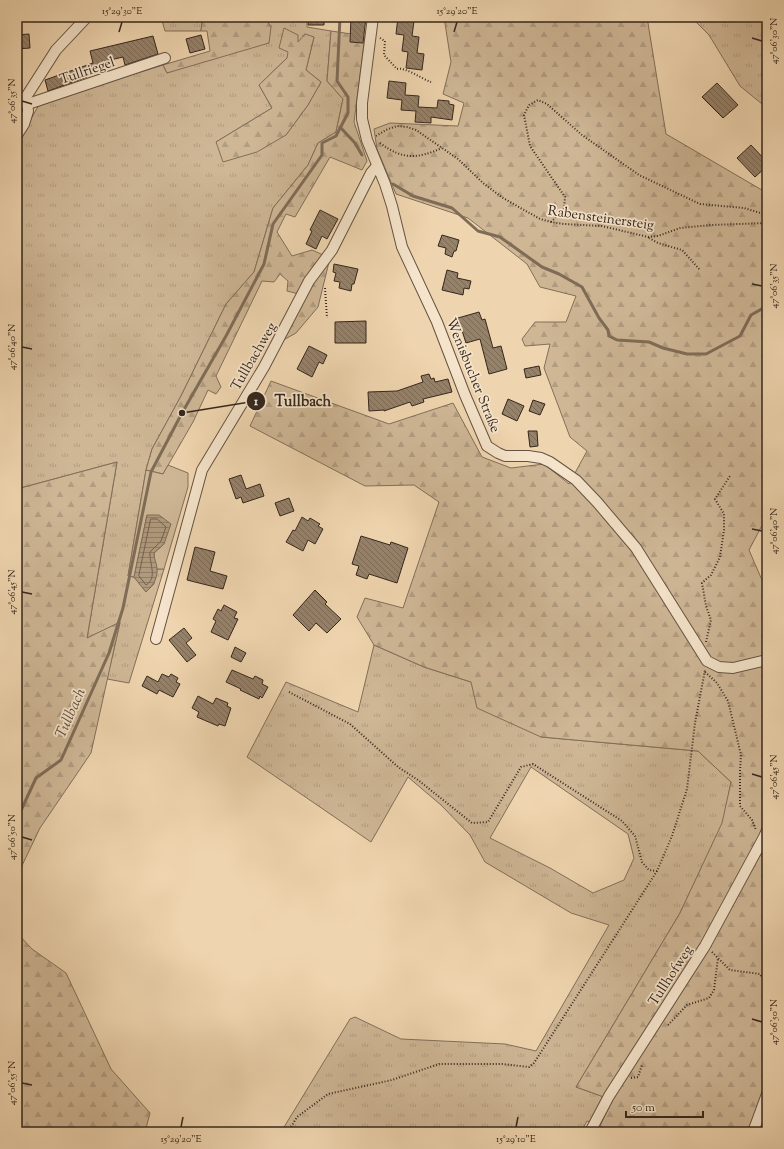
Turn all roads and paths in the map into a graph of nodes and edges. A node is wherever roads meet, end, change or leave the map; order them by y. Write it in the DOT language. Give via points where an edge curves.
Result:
graph roads {
  1 [pos="87,17"];
  2 [pos="373,17"];
  3 [pos="385,41"];
  4 [pos="165,58"];
  5 [pos="430,82"];
  6 [pos="17,100"];
  7 [pos="28,104"];
  8 [pos="17,135"];
  9 [pos="367,140"];
  10 [pos="442,148"];
  11 [pos="377,166"];
  12 [pos="767,214"];
  13 [pos="551,222"];
  14 [pos="767,223"];
  15 [pos="648,237"];
  16 [pos="700,270"];
  17 [pos="325,288"];
  18 [pos="327,318"];
  19 [pos="730,476"];
  20 [pos="156,639"];
  21 [pos="705,658"];
  22 [pos="767,660"];
  23 [pos="704,671"];
  24 [pos="290,692"];
  25 [pos="766,834"];
  26 [pos="657,871"];
  27 [pos="705,946"];
  28 [pos="718,958"];
  29 [pos="767,986"];
  30 [pos="665,1027"];
  31 [pos="643,1059"];
  32 [pos="620,1078"];
  33 [pos="767,1094"];
  34 [pos="288,1132"];
  35 [pos="590,1132"];
  36 [pos="753,1132"];
  1 -- 7 [label="street" via="56,50 26,97"];
  2 -- 9 [label="street, Wenisbucher Straße" via="362,103 362,119"];
  3 -- 5 [label="path" via="384,55 397,69 408,70"];
  4 -- 7 [label="street, Tullriegel"];
  6 -- 7 [label="street"];
  7 -- 8 [label="street" via="24,124"];
  9 -- 10 [label="path" via="377,142 396,154 410,156 427,154"];
  9 -- 10 [label="path, Rabensteinersteig" via="397,126 407,127 416,130"];
  9 -- 11 [label="street, Wenisbucher Straße"];
  10 -- 13 [label="path, Rabensteinersteig" via="458,158 483,183 503,198 540,219"];
  11 -- 20 [label="street, Tullbachweg" via="332,250 309,281 264,367 202,470"];
  11 -- 21 [label="street, Wenisbucher Straße" via="392,206 404,252 437,322 465,396 488,446 505,456 541,458 576,480 636,548"];
  12 -- 13 [label="path" via="744,208 700,204 639,174 582,135 547,104 538,100 529,105 524,115 530,146 565,197 564,209"];
  13 -- 15 [label="path, Rabensteinersteig" via="602,226"];
  14 -- 15 [label="path, Rabensteinersteig" via="711,224 680,228"];
  15 -- 16 [label="path" via="658,243 682,250"];
  17 -- 18 [label="path"];
  19 -- 21 [label="path" via="715,499 724,514 720,556 711,575 702,583 711,620"];
  21 -- 22 [label="street" via="719,667 733,668"];
  21 -- 23 [label="path"];
  23 -- 25 [label="path" via="717,683 728,700 742,755 740,806 752,820 755,829"];
  23 -- 26 [label="path" via="687,789 672,836"];
  24 -- 26 [label="path" via="350,724 398,767 472,823 488,822 521,767 533,764 622,821 635,836 642,862 649,870"];
  25 -- 27 [label="street, Tullhofweg"];
  26 -- 34 [label="path" via="529,1067 502,1064 439,1064 392,1080 328,1094 297,1117"];
  27 -- 28 [label="path"];
  27 -- 32 [label="street, Tullhofweg"];
  28 -- 29 [label="path" via="730,970 760,974"];
  28 -- 30 [label="path" via="714,990 710,998 687,1005"];
  31 -- 32 [label="path" via="638,1077"];
  32 -- 35 [label="street, Tullhofweg"];
  33 -- 36 [label="street"];
}
